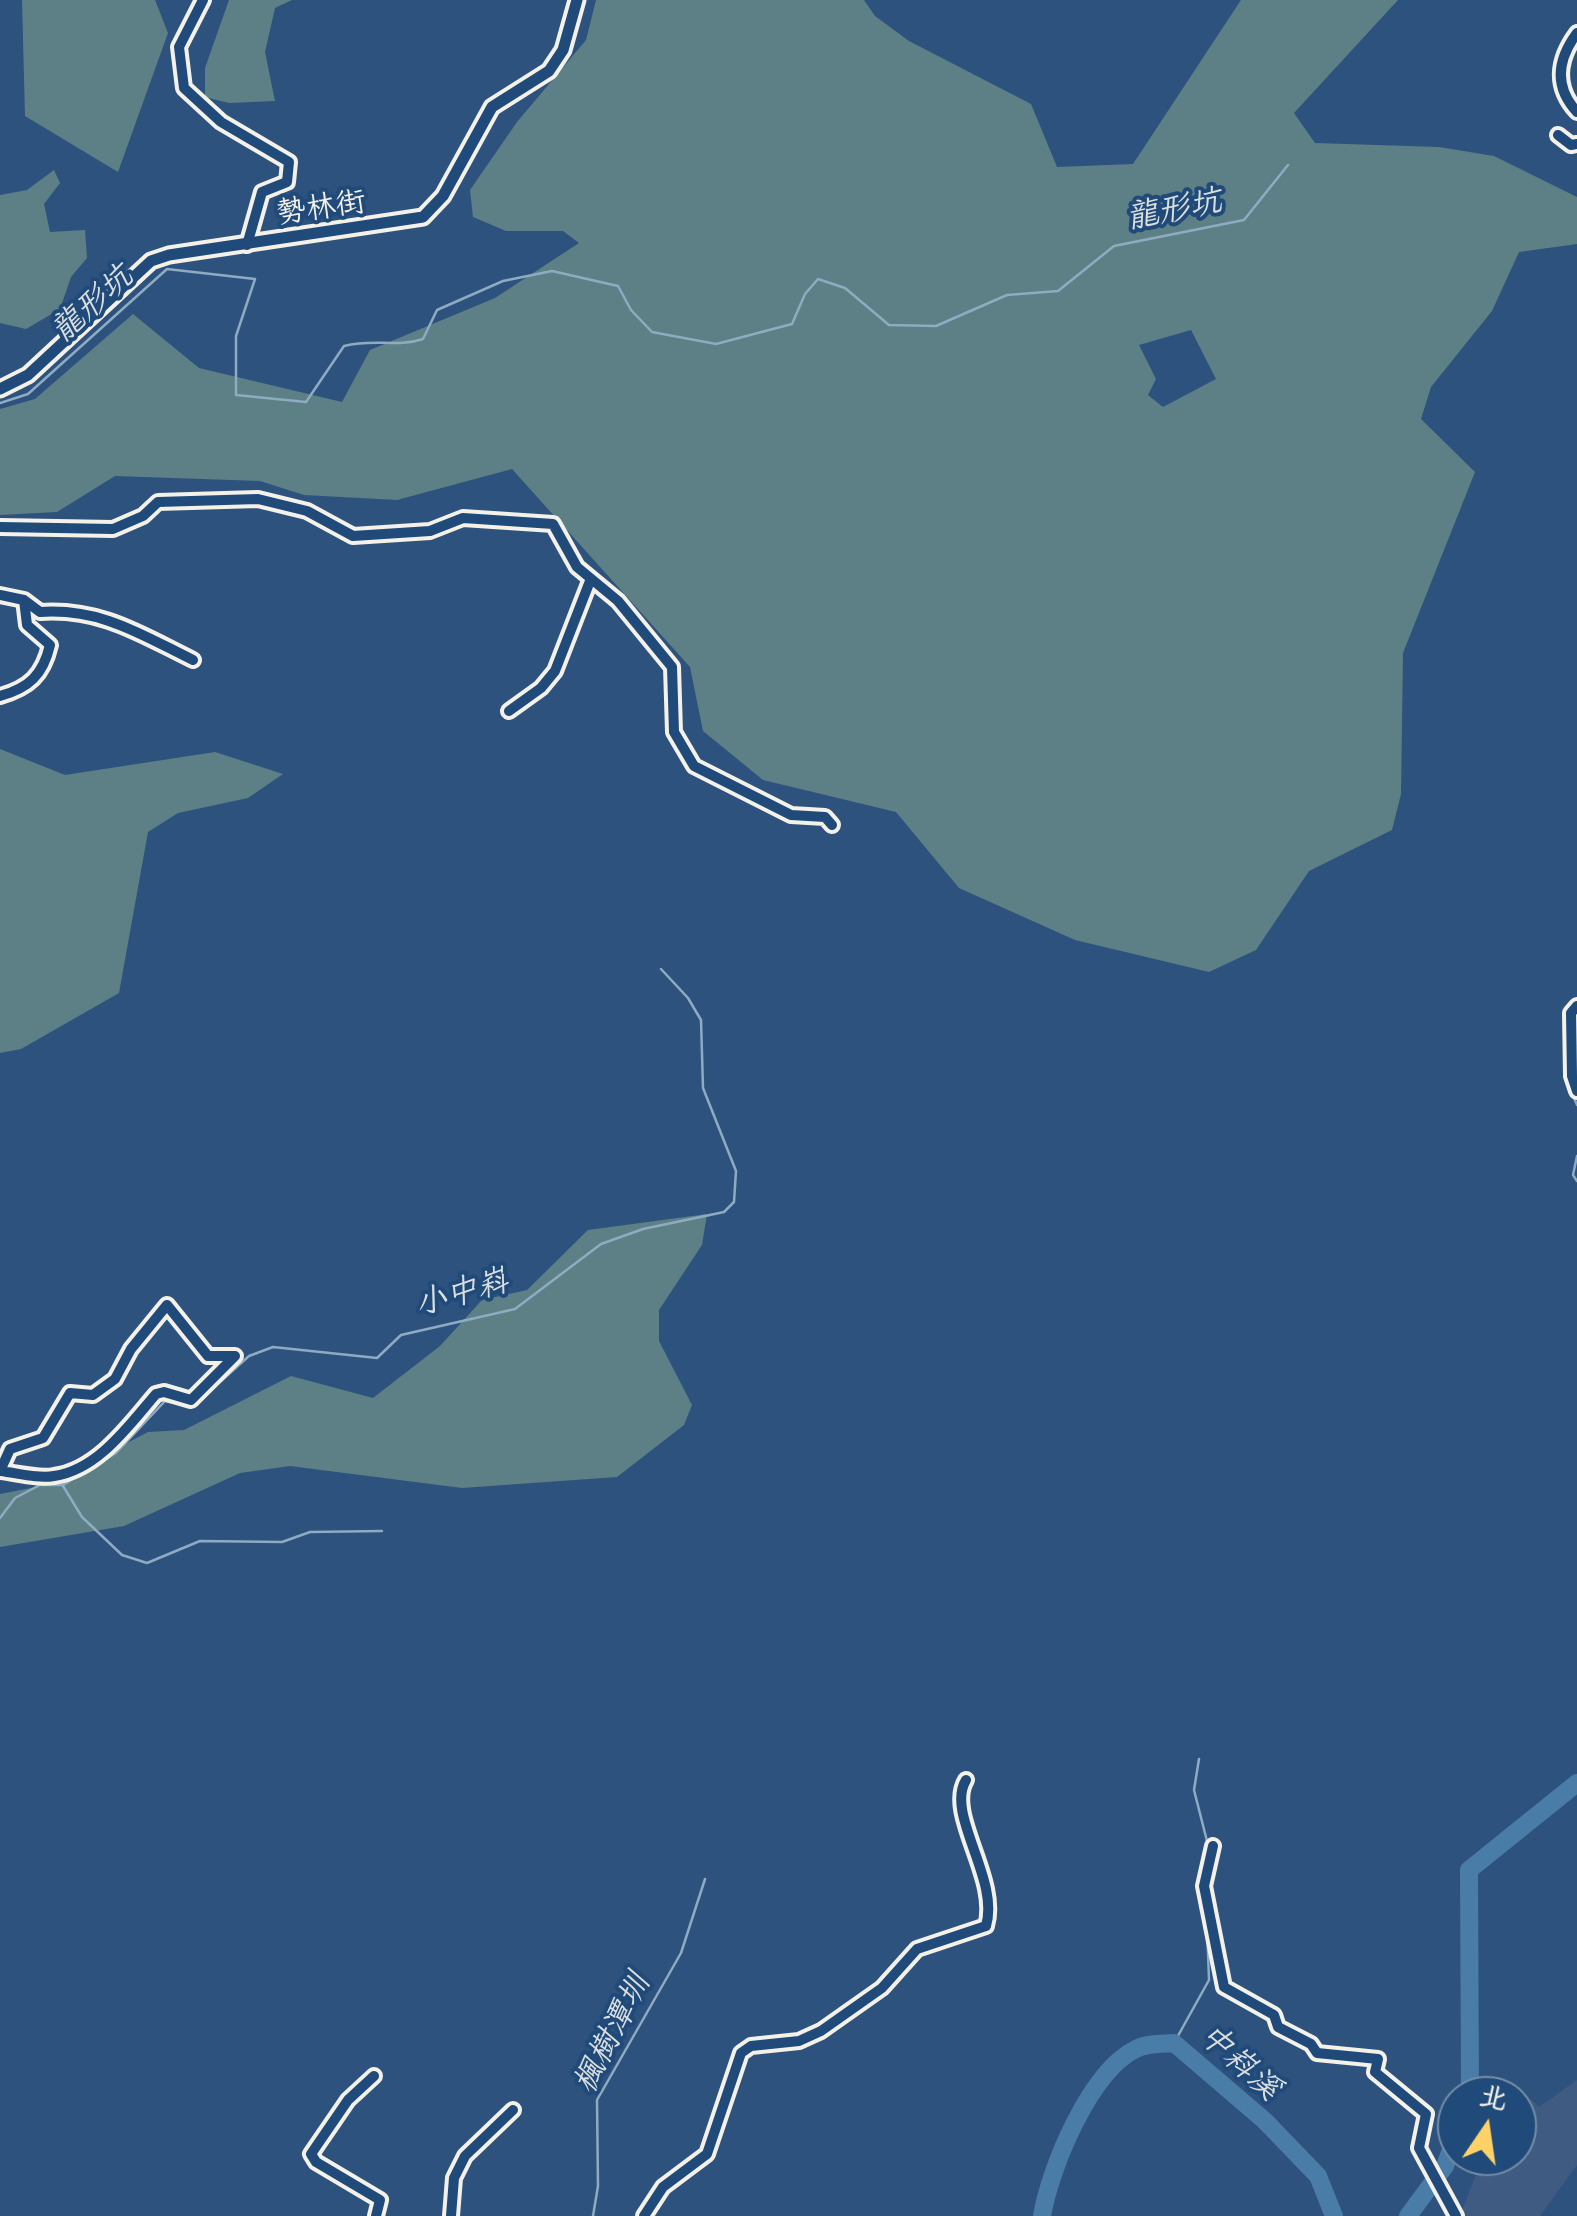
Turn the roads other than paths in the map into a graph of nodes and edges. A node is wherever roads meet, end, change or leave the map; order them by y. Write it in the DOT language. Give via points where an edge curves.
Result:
graph roads {
  1 [pos="203,0"];
  2 [pos="577,0"];
  3 [pos="1577,33"];
  4 [pos="1577,112"];
  5 [pos="1558,135"];
  6 [pos="1577,144"];
  7 [pos="247,245"];
  8 [pos="0,390"];
  9 [pos="0,528"];
  10 [pos="590,581"];
  11 [pos="0,595"];
  12 [pos="24,600"];
  13 [pos="194,660"];
  14 [pos="0,696"];
  15 [pos="509,711"];
  16 [pos="832,826"];
  17 [pos="1577,1006"];
  18 [pos="1574,1075"];
  19 [pos="1577,1091"];
  20 [pos="0,1470"];
  21 [pos="966,1780"];
  22 [pos="1213,1846"];
  23 [pos="374,2076"];
  24 [pos="514,2110"];
  25 [pos="1455,2213"];
  26 [pos="376,2216"];
  27 [pos="452,2216"];
  28 [pos="644,2216"];
  1 -- 7 [label="street" via="179,48 184,88 221,122 288,162 287,182 262,192"];
  2 -- 7 [label="street, 勢林街" via="563,50 548,72 492,107 443,196 423,217"];
  3 -- 4 [label="street" via="1559,78 1562,96"];
  5 -- 6 [label="street"];
  7 -- 8 [label="street, 勢林街" via="151,261 28,375"];
  9 -- 10 [label="street" via="114,529 158,502 222,497 306,511 354,536 430,530 463,518 543,520 553,524"];
  10 -- 15 [label="street" via="555,671"];
  10 -- 16 [label="street" via="618,601 667,657 674,732 694,766 791,815 825,817"];
  11 -- 12 [label="street"];
  12 -- 13 [label="street" via="40,612 114,618"];
  12 -- 14 [label="street" via="27,624 50,645 48,656 28,685"];
  17 -- 18 [label="street" via="1571,1013"];
  18 -- 19 [label="street"];
  20 -- 20 [label="street" via="10,1449 43,1438 70,1393 93,1396 115,1380 130,1349 167,1305 208,1356 235,1356 190,1400 156,1394 114,1444 69,1472 52,1477"];
  21 -- 28 [label="street" via="960,1803 988,1892 986,1926 917,1949 882,1988 821,2032 740,2053 706,2154 663,2188"];
  22 -- 25 [label="street" via="1204,1886 1224,1987 1274,2015 1278,2027 1317,2054 1378,2058 1376,2072 1426,2114 1419,2148"];
  23 -- 26 [label="street" via="348,2100 311,2154 380,2200"];
  24 -- 27 [label="street" via="465,2156 454,2178"];
}
